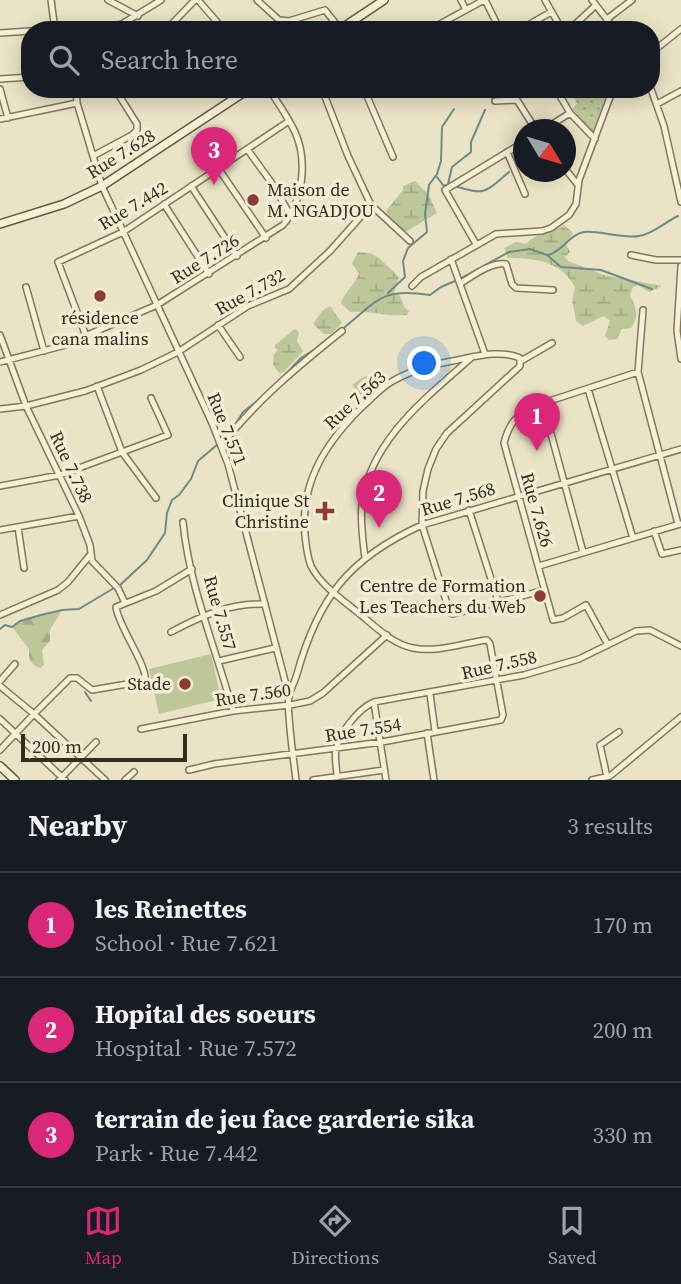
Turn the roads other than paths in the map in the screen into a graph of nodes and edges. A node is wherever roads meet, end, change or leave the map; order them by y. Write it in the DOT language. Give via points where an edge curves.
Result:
graph roads {
  1 [pos="51,0"];
  2 [pos="108,0"];
  3 [pos="161,0"];
  4 [pos="197,0"];
  5 [pos="257,0"];
  6 [pos="384,0"];
  7 [pos="461,0"];
  8 [pos="484,0"];
  9 [pos="545,0"];
  10 [pos="632,0"];
  11 [pos="265,2"];
  12 [pos="594,2"];
  13 [pos="466,10"];
  14 [pos="551,12"];
  15 [pos="138,16"];
  16 [pos="607,19"];
  17 [pos="54,21"];
  18 [pos="128,21"];
  19 [pos="175,21"];
  20 [pos="216,21"];
  21 [pos="289,21"];
  22 [pos="289,21"];
  23 [pos="334,21"];
  24 [pos="352,21"];
  25 [pos="446,21"];
  26 [pos="495,21"];
  27 [pos="535,21"];
  28 [pos="556,21"];
  29 [pos="577,21"];
  30 [pos="681,29"];
  31 [pos="21,32"];
  32 [pos="0,33"];
  33 [pos="660,46"];
  34 [pos="21,78"];
  35 [pos="0,79"];
  36 [pos="0,89"];
  37 [pos="681,91"];
  38 [pos="77,98"];
  39 [pos="121,98"];
  40 [pos="235,98"];
  41 [pos="275,98"];
  42 [pos="325,98"];
  43 [pos="368,98"];
  44 [pos="561,98"];
  45 [pos="610,98"];
  46 [pos="654,98"];
  47 [pos="495,101"];
  48 [pos="77,103"];
  49 [pos="657,104"];
  50 [pos="570,113"];
  51 [pos="8,118"];
  52 [pos="0,119"];
  53 [pos="529,119"];
  54 [pos="560,119"];
  55 [pos="289,121"];
  56 [pos="595,139"];
  57 [pos="513,148"];
  58 [pos="247,149"];
  59 [pos="507,152"];
  60 [pos="93,156"];
  61 [pos="393,157"];
  62 [pos="218,168"];
  63 [pos="575,182"];
  64 [pos="578,185"];
  65 [pos="102,186"];
  66 [pos="191,186"];
  67 [pos="525,194"];
  68 [pos="681,202"];
  69 [pos="164,204"];
  70 [pos="371,205"];
  71 [pos="291,216"];
  72 [pos="0,224"];
  73 [pos="123,232"];
  74 [pos="266,238"];
  75 [pos="410,241"];
  76 [pos="476,244"];
  77 [pos="631,255"];
  78 [pos="237,256"];
  79 [pos="451,259"];
  80 [pos="681,260"];
  81 [pos="681,266"];
  82 [pos="209,274"];
  83 [pos="460,280"];
  84 [pos="412,286"];
  85 [pos="26,287"];
  86 [pos="553,290"];
  87 [pos="680,297"];
  88 [pos="157,305"];
  89 [pos="643,310"];
  90 [pos="218,325"];
  91 [pos="342,331"];
  92 [pos="0,335"];
  93 [pos="86,336"];
  94 [pos="552,343"];
  95 [pos="44,352"];
  96 [pos="178,352"];
  97 [pos="485,354"];
  98 [pos="240,357"];
  99 [pos="471,358"];
  100 [pos="681,359"];
  101 [pos="521,360"];
  102 [pos="8,361"];
  103 [pos="0,362"];
  104 [pos="638,372"];
  105 [pos="97,386"];
  106 [pos="588,389"];
  107 [pos="151,397"];
  108 [pos="543,404"];
  109 [pos="26,406"];
  110 [pos="0,409"];
  111 [pos="221,446"];
  112 [pos="681,450"];
  113 [pos="122,452"];
  114 [pos="659,456"];
  115 [pos="612,470"];
  116 [pos="60,475"];
  117 [pos="564,484"];
  118 [pos="0,486"];
  119 [pos="519,495"];
  120 [pos="156,498"];
  121 [pos="469,510"];
  122 [pos="79,516"];
  123 [pos="183,522"];
  124 [pos="680,524"];
  125 [pos="422,525"];
  126 [pos="18,527"];
  127 [pos="0,530"];
  128 [pos="654,531"];
  129 [pos="633,538"];
  130 [pos="681,550"];
  131 [pos="583,552"];
  132 [pos="90,555"];
  133 [pos="365,558"];
  134 [pos="539,566"];
  135 [pos="24,568"];
  136 [pos="192,569"];
  137 [pos="545,590"];
  138 [pos="332,591"];
  139 [pos="125,603"];
  140 [pos="265,604"];
  141 [pos="499,604"];
  142 [pos="0,615"];
  143 [pos="204,615"];
  144 [pos="171,632"];
  145 [pos="387,635"];
  146 [pos="608,645"];
  147 [pos="681,646"];
  148 [pos="275,648"];
  149 [pos="219,661"];
  150 [pos="15,664"];
  151 [pos="497,682"];
  152 [pos="0,683"];
  153 [pos="430,694"];
  154 [pos="289,696"];
  155 [pos="374,702"];
  156 [pos="290,705"];
  157 [pos="233,711"];
  158 [pos="34,714"];
  159 [pos="681,717"];
  160 [pos="0,719"];
  161 [pos="141,729"];
  162 [pos="435,731"];
  163 [pos="619,732"];
  164 [pos="427,733"];
  165 [pos="15,734"];
  166 [pos="96,742"];
  167 [pos="382,742"];
  168 [pos="336,748"];
  169 [pos="0,750"];
  170 [pos="293,754"];
  171 [pos="81,757"];
  172 [pos="0,766"];
  173 [pos="189,770"];
  174 [pos="384,770"];
  175 [pos="134,772"];
  176 [pos="337,777"];
  177 [pos="609,777"];
  178 [pos="62,779"];
  179 [pos="15,780"];
  180 [pos="105,780"];
  181 [pos="125,780"];
  182 [pos="296,780"];
  183 [pos="313,780"];
  184 [pos="386,780"];
  185 [pos="434,780"];
  186 [pos="592,780"];
  187 [pos="617,780"];
  1 -- 17 [label="street"];
  2 -- 15 [label="street"];
  3 -- 15 [label="street"];
  4 -- 19 [label="street"];
  4 -- 20 [label="street"];
  5 -- 11 [label="street"];
  6 -- 24 [label="main road"];
  7 -- 13 [label="street"];
  8 -- 13 [label="street"];
  8 -- 26 [label="street"];
  9 -- 14 [label="street"];
  10 -- 16 [label="street"];
  11 -- 22 [label="street" via="279,20"];
  12 -- 16 [label="street"];
  12 -- 29 [label="street"];
  13 -- 25 [label="street"];
  14 -- 27 [label="street"];
  14 -- 28 [label="street"];
  15 -- 18 [label="street"];
  21 -- 23 [label="street" via="325,10"];
  30 -- 33 [label="street"];
  31 -- 32 [label="street"];
  34 -- 35 [label="street"];
  36 -- 51 [label="street"];
  37 -- 49 [label="street"];
  38 -- 48 [label="street, Rue 7.571"];
  39 -- 60 [label="street" via="137,130"];
  40 -- 65 [label="main road, Rue 7.628"];
  41 -- 55 [label="street"];
  42 -- 70 [label="street"];
  43 -- 61 [label="street"];
  44 -- 50 [label="street"];
  45 -- 56 [label="street"];
  46 -- 49 [label="street"];
  47 -- 53 [label="street" via="514,99"];
  48 -- 51 [label="street"];
  48 -- 60 [label="street, Rue 7.571"];
  49 -- 68 [label="street"];
  50 -- 54 [label="street"];
  50 -- 56 [label="street"];
  51 -- 52 [label="street"];
  55 -- 58 [label="street, Rue 7.442"];
  55 -- 71 [label="street" via="300,153 301,181"];
  56 -- 64 [label="street"];
  57 -- 59 [label="street"];
  58 -- 62 [label="street, Rue 7.442"];
  58 -- 71 [label="street"];
  59 -- 67 [label="street"];
  59 -- 76 [label="street" via="445,190"];
  60 -- 65 [label="street, Rue 7.571"];
  62 -- 66 [label="street, Rue 7.442"];
  62 -- 74 [label="street"];
  63 -- 64 [label="street"];
  64 -- 76 [label="street" via="576,204 551,228 496,234"];
  65 -- 72 [label="main road, Rue 7.628" via="64,204"];
  65 -- 73 [label="street, Rue 7.571"];
  66 -- 69 [label="street, Rue 7.442"];
  66 -- 78 [label="street"];
  69 -- 73 [label="street, Rue 7.442"];
  69 -- 82 [label="street"];
  70 -- 75 [label="street"];
  70 -- 90 [label="street, Rue 7.732" via="289,289"];
  71 -- 74 [label="street, Rue 7.726"];
  73 -- 88 [label="street, Rue 7.571"];
  73 -- 93 [label="street, Rue 7.442" via="58,262"];
  74 -- 78 [label="street, Rue 7.726"];
  76 -- 79 [label="street"];
  77 -- 80 [label="street"];
  78 -- 82 [label="street, Rue 7.726"];
  79 -- 83 [label="street"];
  79 -- 84 [label="street"];
  81 -- 87 [label="street"];
  82 -- 88 [label="street, Rue 7.726"];
  83 -- 86 [label="street" via="501,263 506,264 516,288"];
  83 -- 97 [label="street"];
  85 -- 95 [label="street"];
  87 -- 100 [label="street" via="677,331"];
  88 -- 93 [label="street, Rue 7.726"];
  88 -- 96 [label="street, Rue 7.571"];
  89 -- 104 [label="street"];
  90 -- 96 [label="street, Rue 7.732"];
  90 -- 98 [label="street"];
  91 -- 111 [label="street" via="246,414"];
  92 -- 102 [label="street, Rue 7.738"];
  93 -- 95 [label="street, Rue 7.726"];
  94 -- 101 [label="street"];
  95 -- 102 [label="street, Rue 7.726"];
  96 -- 105 [label="street, Rue 7.732"];
  96 -- 111 [label="street, Rue 7.571"];
  97 -- 99 [label="street, Rue 7.563"];
  97 -- 101 [label="street, Rue 7.563" via="513,355"];
  99 -- 133 [label="street" via="392,433 380,451 362,504"];
  99 -- 138 [label="street, Rue 7.563" via="440,363 389,384 350,419 318,460 303,513 305,539 312,568"];
  101 -- 125 [label="street" via="436,449 423,491"];
  102 -- 103 [label="street, Rue 7.726"];
  102 -- 109 [label="street, Rue 7.738"];
  104 -- 106 [label="street, Rue 7.626"];
  104 -- 114 [label="street"];
  105 -- 109 [label="street, Rue 7.732"];
  105 -- 113 [label="street"];
  106 -- 108 [label="street, Rue 7.626"];
  106 -- 115 [label="street"];
  107 -- 113 [label="street" via="168,435"];
  108 -- 117 [label="street"];
  108 -- 119 [label="street, Rue 7.626" via="517,416 504,443"];
  109 -- 110 [label="street, Rue 7.732"];
  109 -- 116 [label="street, Rue 7.738"];
  111 -- 140 [label="street, Rue 7.571"];
  112 -- 114 [label="street, Rue 7.568"];
  113 -- 116 [label="street"];
  113 -- 120 [label="street"];
  114 -- 115 [label="street, Rue 7.568"];
  114 -- 124 [label="street"];
  115 -- 117 [label="street, Rue 7.568"];
  115 -- 129 [label="street"];
  116 -- 118 [label="street"];
  116 -- 122 [label="street, Rue 7.738"];
  117 -- 119 [label="street, Rue 7.568"];
  117 -- 131 [label="street"];
  119 -- 121 [label="street, Rue 7.568"];
  119 -- 134 [label="street, Rue 7.626"];
  121 -- 125 [label="street, Rue 7.568"];
  121 -- 141 [label="street"];
  122 -- 126 [label="street"];
  122 -- 132 [label="street, Rue 7.738"];
  123 -- 136 [label="street, Rue 7.557"];
  124 -- 128 [label="street"];
  125 -- 133 [label="street, Rue 7.568"];
  125 -- 141 [label="street" via="447,611 453,614"];
  126 -- 127 [label="street"];
  126 -- 135 [label="street"];
  128 -- 129 [label="street"];
  128 -- 130 [label="street" via="662,554"];
  129 -- 131 [label="street"];
  131 -- 134 [label="street"];
  132 -- 139 [label="street, Rue 7.738"];
  132 -- 142 [label="street" via="58,590"];
  133 -- 138 [label="street, Rue 7.568"];
  134 -- 137 [label="street, Rue 7.626"];
  136 -- 139 [label="street"];
  136 -- 143 [label="street, Rue 7.557"];
  137 -- 141 [label="street"];
  137 -- 146 [label="street, Rue 7.626" via="553,620 586,605"];
  138 -- 145 [label="street, Rue 7.563"];
  138 -- 154 [label="street, Rue 7.568" via="307,640"];
  139 -- 158 [label="street" via="115,609 144,668 145,681 92,690 70,678"];
  140 -- 143 [label="street" via="244,604"];
  140 -- 148 [label="street, Rue 7.571"];
  143 -- 144 [label="street"];
  143 -- 149 [label="street, Rue 7.557"];
  145 -- 151 [label="street, Rue 7.563" via="405,646 425,650 486,640"];
  145 -- 156 [label="street, Rue 7.560" via="323,693"];
  146 -- 147 [label="street, Rue 7.558" via="650,630"];
  146 -- 151 [label="street, Rue 7.558" via="579,659"];
  148 -- 149 [label="street"];
  148 -- 154 [label="street, Rue 7.571"];
  149 -- 157 [label="street, Rue 7.557"];
  150 -- 152 [label="street"];
  151 -- 153 [label="street, Rue 7.558"];
  151 -- 162 [label="street, Rue 7.554" via="501,720"];
  152 -- 158 [label="street"];
  153 -- 155 [label="street, Rue 7.558"];
  153 -- 162 [label="street"];
  154 -- 156 [label="street, Rue 7.568"];
  155 -- 167 [label="street"];
  155 -- 168 [label="street" via="363,707"];
  156 -- 157 [label="street, Rue 7.560"];
  156 -- 170 [label="street, Rue 7.568"];
  157 -- 161 [label="street, Rue 7.560"];
  158 -- 165 [label="street"];
  158 -- 171 [label="street"];
  159 -- 177 [label="street"];
  160 -- 165 [label="street"];
  162 -- 164 [label="street, Rue 7.554"];
  163 -- 177 [label="street" via="600,745"];
  164 -- 167 [label="street, Rue 7.554"];
  164 -- 185 [label="street"];
  165 -- 169 [label="street"];
  165 -- 178 [label="street"];
  166 -- 171 [label="street"];
  167 -- 168 [label="street, Rue 7.554"];
  167 -- 174 [label="street"];
  168 -- 170 [label="street, Rue 7.554"];
  168 -- 176 [label="street"];
  170 -- 173 [label="street, Rue 7.554"];
  170 -- 182 [label="street, Rue 7.568"];
  171 -- 178 [label="street"];
  171 -- 180 [label="street"];
  172 -- 179 [label="main road"];
  174 -- 176 [label="street"];
  174 -- 184 [label="street"];
  175 -- 181 [label="street"];
  176 -- 183 [label="street"];
  177 -- 186 [label="street"];
  177 -- 187 [label="street"];
}
